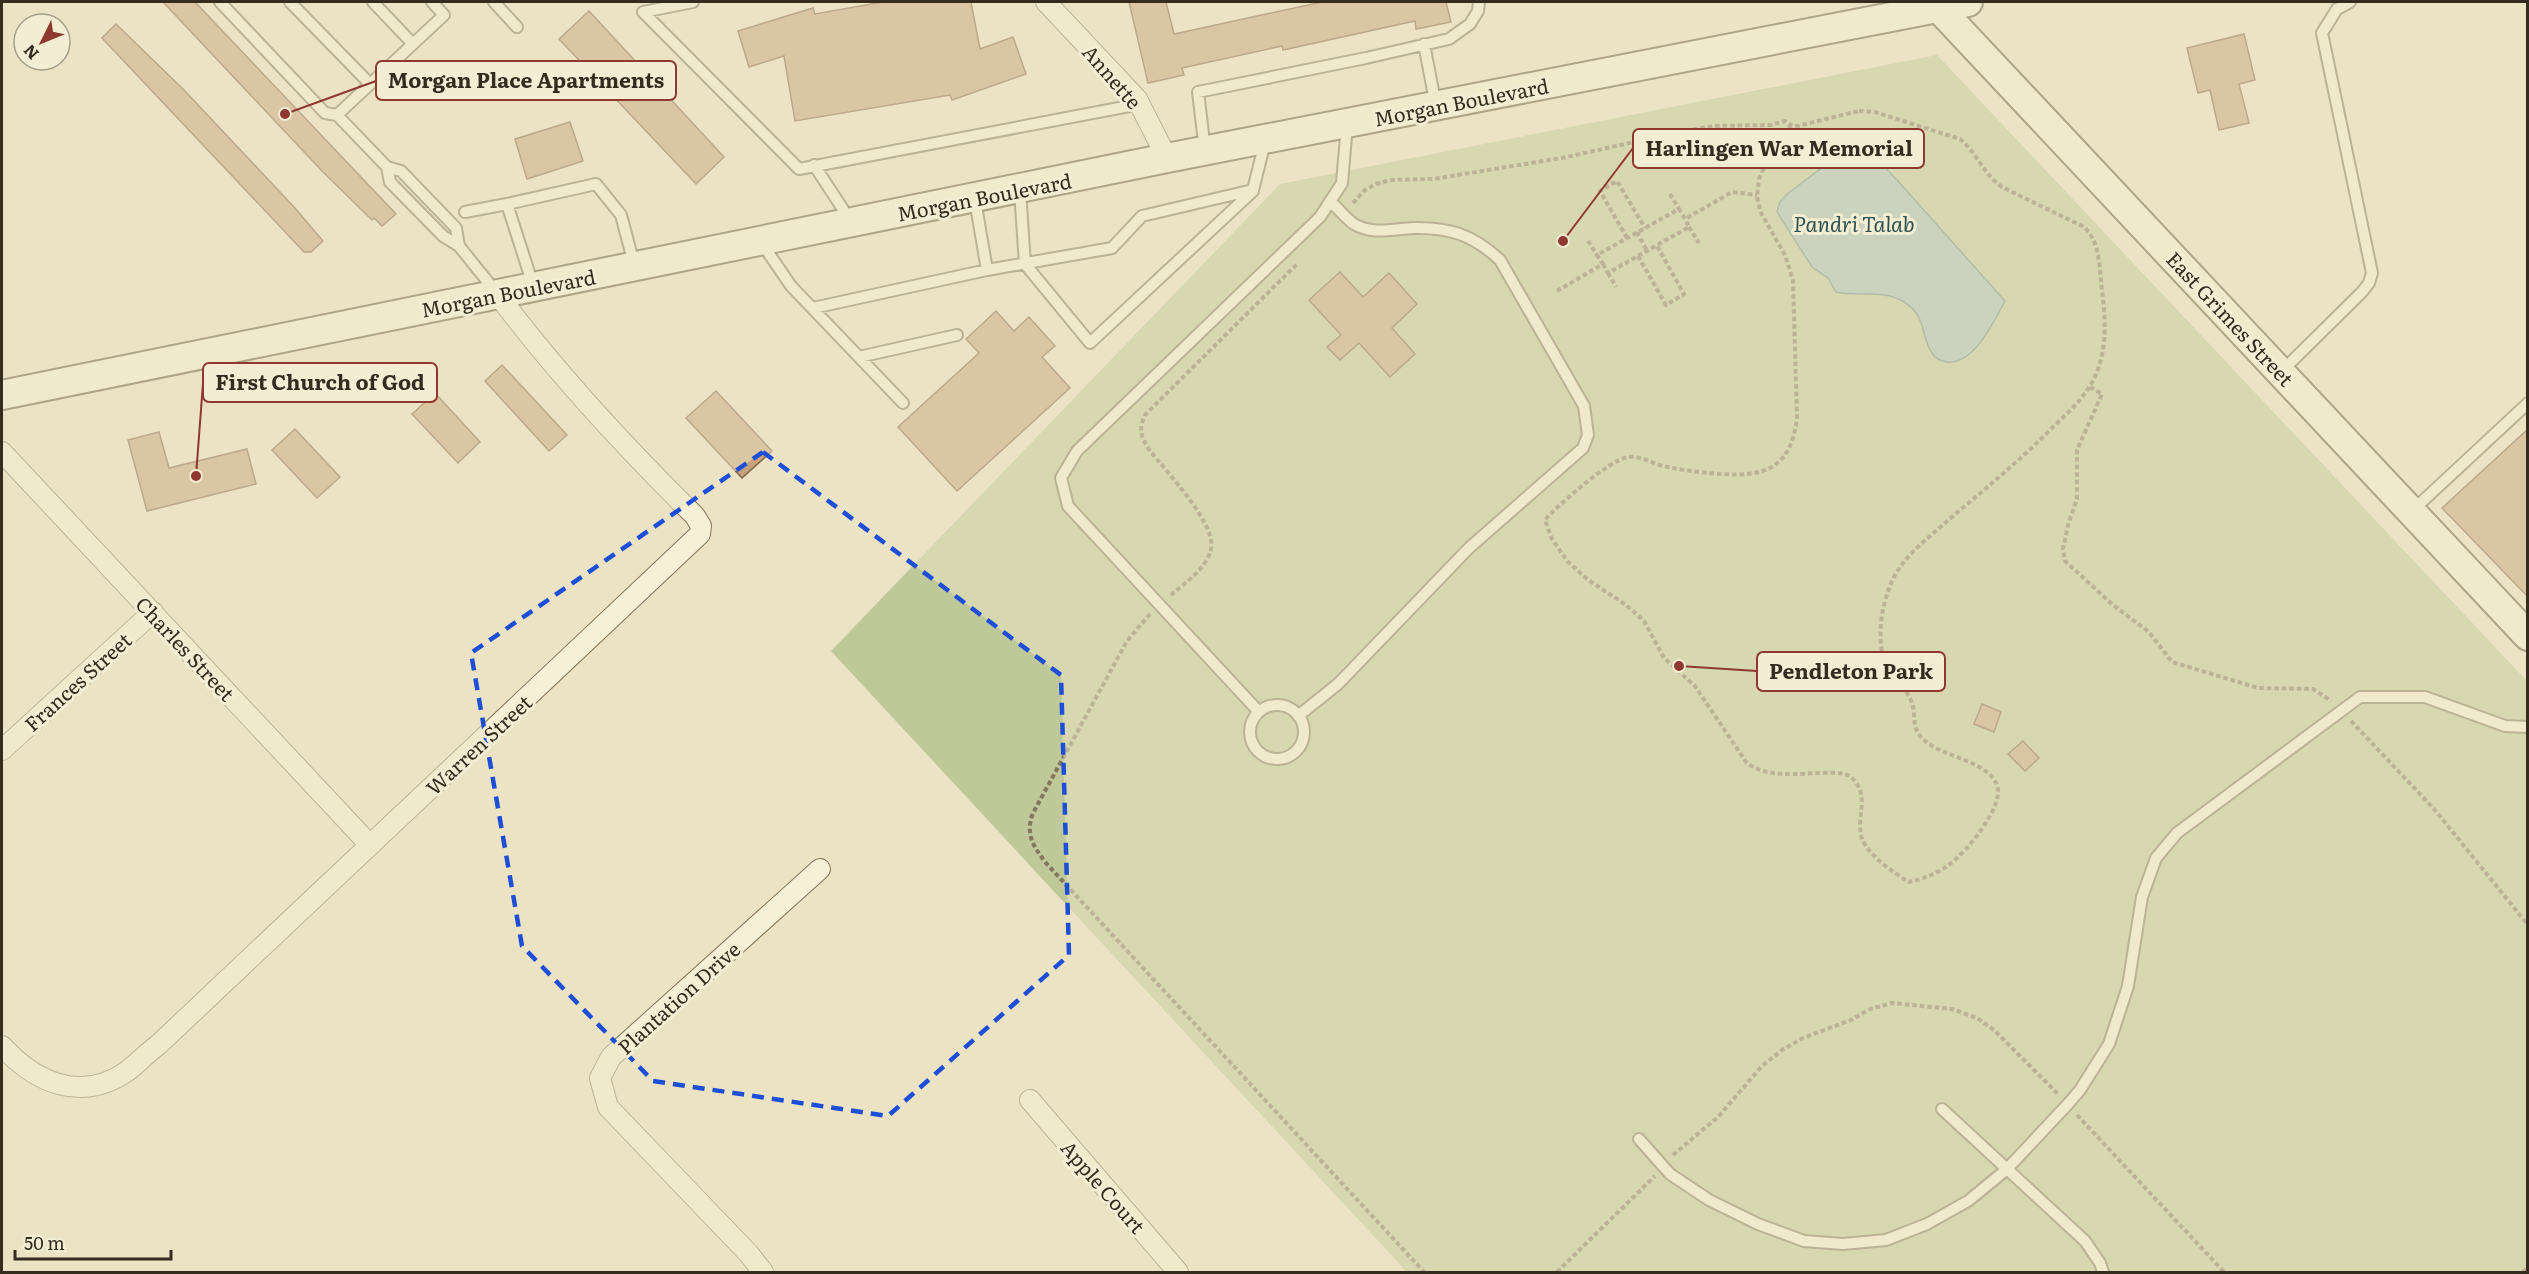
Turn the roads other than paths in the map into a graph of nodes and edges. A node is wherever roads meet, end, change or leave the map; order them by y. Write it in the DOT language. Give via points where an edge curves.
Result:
graph roads {
  1 [pos="220,2"];
  2 [pos="290,2"];
  3 [pos="373,2"];
  4 [pos="432,2"];
  5 [pos="494,2"];
  6 [pos="693,2"];
  7 [pos="1046,2"];
  8 [pos="1479,2"];
  9 [pos="1968,2"];
  10 [pos="2350,2"];
  11 [pos="1936,4"];
  12 [pos="517,27"];
  13 [pos="413,44"];
  14 [pos="1424,44"];
  15 [pos="370,84"];
  16 [pos="1140,104"];
  17 [pos="1437,106"];
  18 [pos="337,115"];
  19 [pos="1347,124"];
  20 [pos="1265,140"];
  21 [pos="1205,151"];
  22 [pos="1167,158"];
  23 [pos="814,165"];
  24 [pos="1020,189"];
  25 [pos="1253,190"];
  26 [pos="975,198"];
  27 [pos="1330,201"];
  28 [pos="507,204"];
  29 [pos="465,212"];
  30 [pos="852,223"];
  31 [pos="761,241"];
  32 [pos="1025,264"];
  33 [pos="634,267"];
  34 [pos="987,270"];
  35 [pos="534,288"];
  36 [pos="498,295"];
  37 [pos="813,308"];
  38 [pos="957,336"];
  39 [pos="859,357"];
  40 [pos="2281,372"];
  41 [pos="2,395"];
  42 [pos="903,403"];
  43 [pos="2528,404"];
  44 [pos="2,452"];
  45 [pos="2411,511"];
  46 [pos="153,612"];
  47 [pos="2528,636"];
  48 [pos="1259,712"];
  49 [pos="1298,716"];
  50 [pos="2528,727"];
  51 [pos="2,750"];
  52 [pos="370,845"];
  53 [pos="820,869"];
  54 [pos="2,1046"];
  55 [pos="1030,1100"];
  56 [pos="1942,1108"];
  57 [pos="1639,1139"];
  58 [pos="2006,1170"];
  59 [pos="763,1272"];
  60 [pos="1178,1272"];
  61 [pos="2103,1272"];
  1 -- 18 [label="lane" via="326,112"];
  2 -- 15 [label="lane"];
  3 -- 13 [label="lane"];
  4 -- 13 [label="lane" via="444,15"];
  5 -- 12 [label="lane"];
  6 -- 23 [label="lane" via="643,12 799,168"];
  7 -- 16 [label="street, Annette"];
  8 -- 14 [label="lane" via="1470,24 1449,39"];
  9 -- 11 [label="main road, Morgan Boulevard"];
  10 -- 40 [label="lane" via="2337,9 2322,33 2372,273 2362,292"];
  11 -- 17 [label="main road, Morgan Boulevard"];
  11 -- 40 [label="main road, East Grimes Street"];
  13 -- 15 [label="lane"];
  14 -- 17 [label="lane"];
  14 -- 21 [label="lane" via="1198,92"];
  15 -- 18 [label="lane"];
  16 -- 22 [label="street, Annette"];
  16 -- 23 [label="lane"];
  17 -- 19 [label="main road, Morgan Boulevard"];
  18 -- 36 [label="lane" via="387,166 401,171 456,228 459,246"];
  19 -- 20 [label="main road, Morgan Boulevard"];
  19 -- 27 [label="lane" via="1342,183"];
  20 -- 21 [label="main road, Morgan Boulevard"];
  20 -- 25 [label="lane"];
  21 -- 22 [label="main road, Morgan Boulevard"];
  22 -- 24 [label="main road, Morgan Boulevard"];
  23 -- 30 [label="lane"];
  24 -- 26 [label="main road, Morgan Boulevard"];
  24 -- 32 [label="lane"];
  25 -- 32 [label="lane" via="1142,216 1112,248"];
  25 -- 32 [label="lane" via="1090,343"];
  26 -- 30 [label="main road, Morgan Boulevard"];
  26 -- 34 [label="lane"];
  27 -- 48 [label="lane" via="1320,217 1077,451 1061,478 1068,506"];
  27 -- 49 [label="lane" via="1354,224 1378,232 1443,229 1483,243 1500,260 1584,406 1588,435 1583,448 1469,548 1338,684"];
  28 -- 29 [label="lane"];
  28 -- 33 [label="lane" via="596,184 621,215"];
  28 -- 35 [label="lane"];
  30 -- 31 [label="main road, Morgan Boulevard"];
  31 -- 33 [label="main road, Morgan Boulevard"];
  31 -- 37 [label="lane" via="791,286"];
  32 -- 34 [label="lane"];
  33 -- 35 [label="main road, Morgan Boulevard"];
  34 -- 37 [label="lane"];
  35 -- 36 [label="main road, Morgan Boulevard"];
  36 -- 41 [label="main road, Morgan Boulevard"];
  36 -- 52 [label="street, Warren Street" via="560,374 695,516 701,526 700,534"];
  37 -- 39 [label="lane"];
  38 -- 39 [label="lane"];
  39 -- 42 [label="lane"];
  40 -- 45 [label="main road, East Grimes Street"];
  43 -- 45 [label="lane"];
  44 -- 46 [label="street, Charles Street"];
  45 -- 47 [label="main road, East Grimes Street"];
  46 -- 51 [label="street, Frances Street"];
  46 -- 52 [label="street, Charles Street"];
  48 -- 49 [label="lane" via="1275,705"];
  48 -- 49 [label="lane" via="1253,719 1250,736 1258,752 1274,759 1298,749 1304,733"];
  50 -- 58 [label="lane" via="2505,726 2425,697 2360,698 2177,833 2156,858 2142,897 2128,986 2109,1044 2080,1090"];
  52 -- 54 [label="street, Warren Street" via="158,1045 108,1082 69,1086 35,1076"];
  53 -- 59 [label="street, Plantation Drive" via="611,1057 600,1078 608,1107"];
  55 -- 60 [label="street, Apple Court"];
  56 -- 58 [label="lane"];
  57 -- 58 [label="lane" via="1671,1174 1709,1200 1804,1241 1843,1244 1886,1240 1927,1224 1968,1201"];
  58 -- 61 [label="lane" via="2085,1240"];
}
